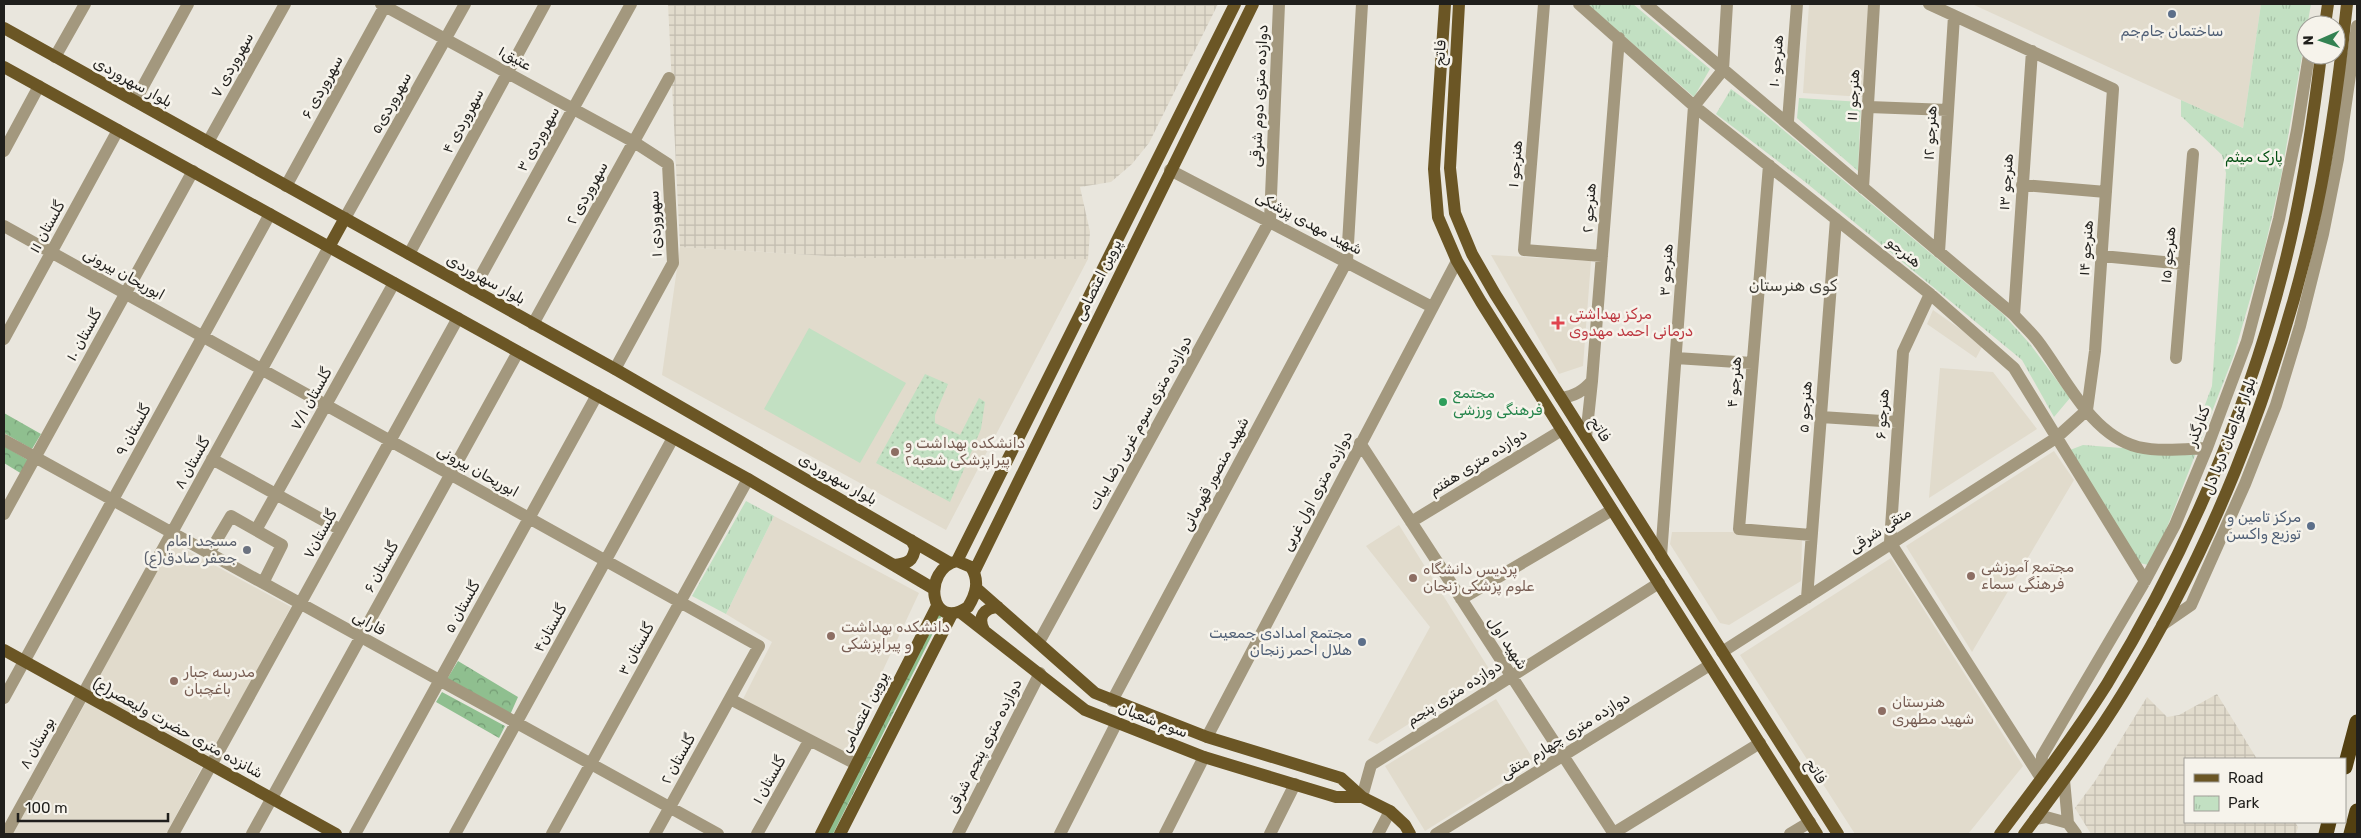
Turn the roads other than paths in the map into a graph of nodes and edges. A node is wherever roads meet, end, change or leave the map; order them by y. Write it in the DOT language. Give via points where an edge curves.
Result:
graph roads {
  1 [pos="85,4"];
  2 [pos="188,4"];
  3 [pos="285,4"];
  4 [pos="384,4"];
  5 [pos="464,4"];
  6 [pos="545,4"];
  7 [pos="631,4"];
  8 [pos="1234,4"];
  9 [pos="1253,4"];
  10 [pos="1279,4"];
  11 [pos="1362,4"];
  12 [pos="1445,4"];
  13 [pos="1459,4"];
  14 [pos="1544,4"];
  15 [pos="1579,4"];
  16 [pos="1727,4"];
  17 [pos="1797,4"];
  18 [pos="1874,4"];
  19 [pos="1929,4"];
  20 [pos="2347,4"];
  21 [pos="1650,5"];
  22 [pos="1954,16"];
  23 [pos="2357,26"];
  24 [pos="4,28"];
  25 [pos="1619,38"];
  26 [pos="445,39"];
  27 [pos="2349,47"];
  28 [pos="2032,51"];
  29 [pos="55,57"];
  30 [pos="2307,65"];
  31 [pos="2321,65"];
  32 [pos="4,67"];
  33 [pos="1722,70"];
  34 [pos="508,73"];
  35 [pos="669,78"];
  36 [pos="39,86"];
  37 [pos="135,101"];
  38 [pos="1694,106"];
  39 [pos="1869,106"];
  40 [pos="573,109"];
  41 [pos="1948,110"];
  42 [pos="1788,121"];
  43 [pos="118,130"];
  44 [pos="208,142"];
  45 [pos="634,142"];
  46 [pos="4,151"];
  47 [pos="2192,154"];
  48 [pos="1768,165"];
  49 [pos="1170,170"];
  50 [pos="193,171"];
  51 [pos="2022,185"];
  52 [pos="286,186"];
  53 [pos="1863,188"];
  54 [pos="2106,192"];
  55 [pos="1454,213"];
  56 [pos="270,214"];
  57 [pos="1438,217"];
  58 [pos="345,218"];
  59 [pos="1836,219"];
  60 [pos="1270,220"];
  61 [pos="4,226"];
  62 [pos="329,247"];
  63 [pos="1940,252"];
  64 [pos="51,253"];
  65 [pos="409,254"];
  66 [pos="1602,256"];
  67 [pos="2102,256"];
  68 [pos="1347,261"];
  69 [pos="1457,261"];
  70 [pos="2184,264"];
  71 [pos="394,283"];
  72 [pos="473,290"];
  73 [pos="125,294"];
  74 [pos="1930,294"];
  75 [pos="1432,307"];
  76 [pos="2014,314"];
  77 [pos="458,318"];
  78 [pos="534,324"];
  79 [pos="203,337"];
  80 [pos="4,339"];
  81 [pos="518,352"];
  82 [pos="1676,358"];
  83 [pos="2176,358"];
  84 [pos="1752,363"];
  85 [pos="615,369"];
  86 [pos="262,370"];
  87 [pos="1592,381"];
  88 [pos="597,395"];
  89 [pos="1561,398"];
  90 [pos="326,405"];
  91 [pos="2087,410"];
  92 [pos="1820,417"];
  93 [pos="1897,422"];
  94 [pos="1562,430"];
  95 [pos="1586,437"];
  96 [pos="673,438"];
  97 [pos="2056,438"];
  98 [pos="4,440"];
  99 [pos="390,441"];
  100 [pos="1360,442"];
  101 [pos="2207,448"];
  102 [pos="35,457"];
  103 [pos="212,459"];
  104 [pos="450,475"];
  105 [pos="748,479"];
  106 [pos="276,494"];
  107 [pos="113,500"];
  108 [pos="1612,510"];
  109 [pos="4,514"];
  110 [pos="529,518"];
  111 [pos="1411,522"];
  112 [pos="256,530"];
  113 [pos="341,530"];
  114 [pos="172,532"];
  115 [pos="1811,535"];
  116 [pos="911,540"];
  117 [pos="1890,542"];
  118 [pos="209,553"];
  119 [pos="1661,556"];
  120 [pos="605,561"];
  121 [pos="954,562"];
  122 [pos="894,565"];
  123 [pos="974,572"];
  124 [pos="2145,581"];
  125 [pos="263,583"];
  126 [pos="1659,583"];
  127 [pos="976,588"];
  128 [pos="934,589"];
  129 [pos="1806,598"];
  130 [pos="1461,599"];
  131 [pos="680,602"];
  132 [pos="300,604"];
  133 [pos="937,606"];
  134 [pos="998,607"];
  135 [pos="956,613"];
  136 [pos="984,630"];
  137 [pos="361,637"];
  138 [pos="1039,642"];
  139 [pos="4,650"];
  140 [pos="1722,652"];
  141 [pos="24,661"];
  142 [pos="1710,665"];
  143 [pos="1040,673"];
  144 [pos="1511,677"];
  145 [pos="440,681"];
  146 [pos="83,694"];
  147 [pos="4,698"];
  148 [pos="730,699"];
  149 [pos="1112,701"];
  150 [pos="2357,722"];
  151 [pos="516,723"];
  152 [pos="1116,724"];
  153 [pos="1206,737"];
  154 [pos="809,741"];
  155 [pos="1760,743"];
  156 [pos="1564,755"];
  157 [pos="1204,757"];
  158 [pos="2346,763"];
  159 [pos="591,764"];
  160 [pos="856,764"];
  161 [pos="212,765"];
  162 [pos="2041,779"];
  163 [pos="2064,780"];
  164 [pos="1295,784"];
  165 [pos="1362,797"];
  166 [pos="272,799"];
  167 [pos="670,808"];
  168 [pos="1390,811"];
  169 [pos="2357,811"];
  170 [pos="2035,819"];
  171 [pos="1810,822"];
  172 [pos="2068,823"];
  173 [pos="6,834"];
  174 [pos="173,834"];
  175 [pos="252,834"];
  176 [pos="336,834"];
  177 [pos="355,834"];
  178 [pos="455,834"];
  179 [pos="552,834"];
  180 [pos="656,834"];
  181 [pos="718,834"];
  182 [pos="757,834"];
  183 [pos="821,834"];
  184 [pos="840,834"];
  185 [pos="958,834"];
  186 [pos="1060,834"];
  187 [pos="1165,834"];
  188 [pos="1270,834"];
  189 [pos="1378,834"];
  190 [pos="1410,834"];
  191 [pos="1436,834"];
  192 [pos="1613,834"];
  193 [pos="1790,834"];
  194 [pos="1817,834"];
  195 [pos="1838,834"];
  196 [pos="2000,834"];
  197 [pos="2024,834"];
  198 [pos="2076,834"];
  199 [pos="2351,834"];
  1 -- 29 [label="street"];
  2 -- 37 [label="street"];
  3 -- 44 [label="street, سهروردی ۷"];
  4 -- 26 [label="street, عتیق۱"];
  4 -- 52 [label="street, سهروردی ۶"];
  5 -- 26 [label="street, سهروردی۵"];
  6 -- 34 [label="street, سهروردی ۴"];
  7 -- 40 [label="street, سهروردی ۳"];
  8 -- 121 [label="main road, پروین اعتصامی"];
  9 -- 49 [label="main road, پروین اعتصامی"];
  10 -- 60 [label="street, دوازده متری دوم شرقی"];
  11 -- 68 [label="street"];
  12 -- 57 [label="main road, فاتح" via="1434,169"];
  13 -- 55 [label="main road, فاتح" via="1450,168"];
  14 -- 66 [label="street, هنرجو ۱" via="1524,250"];
  15 -- 25 [label="street, هنرجو"];
  16 -- 33 [label="street"];
  17 -- 42 [label="street, هنرجو ۱۰"];
  18 -- 39 [label="street, هنرجو ۱۱"];
  19 -- 22 [label="street"];
  20 -- 27 [label="main road, بلوار غواصان دریا دل"];
  21 -- 33 [label="street, هنرجو"];
  22 -- 28 [label="street"];
  22 -- 41 [label="street, هنرجو ۱۲"];
  23 -- 27 [label="street"];
  24 -- 29 [label="main road, بلوار سهروردی"];
  25 -- 38 [label="street, هنرجو"];
  25 -- 66 [label="street, هنرجو ۲"];
  26 -- 34 [label="street, عتیق۱"];
  26 -- 58 [label="street, سهروردی۵"];
  27 -- 163 [label="main road, بلوار غواصان دریا دل" via="2312,231 2288,321 2232,480 2162,625 2124,692"];
  28 -- 51 [label="street, هنرجو ۱۳"];
  28 -- 54 [label="street, هنرجو ۱۴" via="2113,89"];
  29 -- 37 [label="main road, بلوار سهروردی"];
  30 -- 101 [label="street, کنارگذر" via="2277,229 2247,341"];
  31 -- 162 [label="main road, بلوار غواصان دریا دل" via="2312,134 2294,226 2270,316 2214,472 2145,616 2108,682 2074,736"];
  32 -- 36 [label="main road"];
  33 -- 38 [label="street"];
  33 -- 42 [label="street, هنرجو"];
  34 -- 40 [label="street, عتیق۱"];
  34 -- 65 [label="street, سهروردی ۴"];
  35 -- 45 [label="street, سهروردی ۲"];
  36 -- 43 [label="main road"];
  36 -- 46 [label="street"];
  37 -- 44 [label="main road, بلوار سهروردی"];
  38 -- 48 [label="street, هنرجو"];
  38 -- 82 [label="street, هنرجو ۳"];
  39 -- 41 [label="street"];
  39 -- 53 [label="street, هنرجو ۱۱"];
  40 -- 45 [label="street, عتیق۱"];
  40 -- 72 [label="street, سهروردی ۳"];
  41 -- 63 [label="street, هنرجو ۱۲"];
  42 -- 53 [label="street, هنرجو"];
  43 -- 50 [label="main road"];
  43 -- 64 [label="street, گلستان ۱۱"];
  44 -- 52 [label="main road, بلوار سهروردی"];
  45 -- 78 [label="street, سهروردی ۲"];
  45 -- 85 [label="street, سهروردی ۱" via="668,164 673,263"];
  47 -- 70 [label="street, هنرجو ۱۵"];
  48 -- 59 [label="street, هنرجو"];
  48 -- 84 [label="street, هنرجو ۴"];
  49 -- 60 [label="street, شهید مهدی پزشکی"];
  49 -- 123 [label="main road, پروین اعتصامی"];
  50 -- 56 [label="main road"];
  50 -- 73 [label="street, گلستان ۱۰"];
  51 -- 54 [label="street"];
  51 -- 76 [label="street, هنرجو ۱۳"];
  52 -- 58 [label="main road, بلوار سهروردی"];
  53 -- 63 [label="street, هنرجو"];
  54 -- 67 [label="street, هنرجو ۱۴"];
  55 -- 57 [label="main road"];
  55 -- 89 [label="main road, فاتح" via="1472,254"];
  56 -- 62 [label="main road"];
  56 -- 79 [label="street, گلستان ۹"];
  57 -- 69 [label="main road, فاتح"];
  58 -- 62 [label="main road"];
  58 -- 65 [label="main road, بلوار سهروردی"];
  59 -- 74 [label="street, هنرجو"];
  59 -- 92 [label="street, هنرجو ۵"];
  60 -- 68 [label="street, شهید مهدی پزشکی"];
  60 -- 138 [label="street, دوازده متری سوم غربی رضا بیات"];
  61 -- 64 [label="street, ابوریحان بیرونی"];
  62 -- 71 [label="main road"];
  62 -- 86 [label="street, گلستان ۸"];
  63 -- 76 [label="street, هنرجو"];
  64 -- 73 [label="street, ابوریحان بیرونی"];
  64 -- 80 [label="street, گلستان ۱۱"];
  65 -- 72 [label="main road, بلوار سهروردی"];
  66 -- 87 [label="street, هنرجو ۲"];
  67 -- 70 [label="street"];
  67 -- 91 [label="street, هنرجو ۱۴"];
  68 -- 75 [label="street, شهید مهدی پزشکی"];
  68 -- 149 [label="street, شهید منصور قهرمانی"];
  69 -- 75 [label="street, دوازده متری اول غربی"];
  69 -- 94 [label="main road, فاتح"];
  70 -- 83 [label="street, هنرجو ۱۵"];
  71 -- 77 [label="main road"];
  71 -- 90 [label="street, گلستان ۷/۱"];
  72 -- 78 [label="main road, بلوار سهروردی"];
  73 -- 79 [label="street, ابوریحان بیرونی"];
  73 -- 102 [label="street, گلستان ۱۰"];
  74 -- 93 [label="street, هنرجو ۶" via="1903,352"];
  74 -- 97 [label="street, هنرجو" via="2014,368"];
  75 -- 100 [label="street, دوازده متری اول غربی"];
  76 -- 91 [label="street, هنرجو" via="2037,340"];
  77 -- 81 [label="main road"];
  77 -- 99 [label="street, گلستان۷"];
  78 -- 85 [label="main road, بلوار سهروردی"];
  79 -- 86 [label="street, ابوریحان بیرونی"];
  79 -- 107 [label="street, گلستان ۹"];
  81 -- 88 [label="main road"];
  81 -- 104 [label="street, گلستان ۶"];
  82 -- 84 [label="street"];
  82 -- 119 [label="street, هنرجو ۳"];
  84 -- 115 [label="street, هنرجو ۴" via="1739,529"];
  85 -- 116 [label="main road, بلوار سهروردی"];
  86 -- 90 [label="street, ابوریحان بیرونی"];
  86 -- 103 [label="street, گلستان ۸"];
  87 -- 89 [label="street" via="1578,393"];
  87 -- 95 [label="street, هنرجو ۲"];
  88 -- 96 [label="main road"];
  88 -- 110 [label="street, گلستان ۵"];
  89 -- 95 [label="main road, فاتح"];
  90 -- 99 [label="street, ابوریحان بیرونی"];
  90 -- 106 [label="street, گلستان ۷/۱"];
  91 -- 97 [label="street, متقی شرقی"];
  91 -- 101 [label="street, هنرجو" via="2109,433 2138,446 2176,450"];
  92 -- 93 [label="street"];
  92 -- 115 [label="street, هنرجو ۵"];
  93 -- 117 [label="street, هنرجو ۶"];
  94 -- 108 [label="main road, فاتح"];
  94 -- 111 [label="street, دوازده متری هفتم"];
  95 -- 119 [label="main road, فاتح"];
  96 -- 105 [label="main road"];
  96 -- 120 [label="street, گلستان۴"];
  97 -- 117 [label="street, متقی شرقی"];
  97 -- 124 [label="street, هنرجو"];
  98 -- 102 [label="street, فارابی"];
  99 -- 104 [label="street, ابوریحان بیرونی"];
  99 -- 113 [label="street, گلستان۷"];
  100 -- 111 [label="street, شهید اول"];
  100 -- 153 [label="street, دوازده متری اول غربی"];
  101 -- 124 [label="street, کنارگذر" via="2175,525"];
  102 -- 107 [label="street, فارابی"];
  102 -- 109 [label="street, گلستان ۱۰"];
  103 -- 106 [label="street"];
  103 -- 114 [label="street, گلستان ۸"];
  104 -- 110 [label="street, ابوریحان بیرونی"];
  104 -- 137 [label="street, گلستان ۶"];
  105 -- 122 [label="main road"];
  105 -- 131 [label="street, گلستان ۳"];
  106 -- 112 [label="street, گلستان ۷/۱"];
  106 -- 113 [label="street"];
  107 -- 114 [label="street, فارابی"];
  107 -- 141 [label="street, گلستان ۹"];
  108 -- 126 [label="main road, فاتح"];
  108 -- 130 [label="street"];
  110 -- 120 [label="street, ابوریحان بیرونی"];
  110 -- 145 [label="street, گلستان ۵"];
  111 -- 130 [label="street, شهید اول"];
  112 -- 118 [label="street" via="231,516"];
  112 -- 125 [label="street" via="282,545"];
  113 -- 132 [label="street, گلستان۷"];
  114 -- 118 [label="street, فارابی"];
  114 -- 146 [label="street, گلستان ۸"];
  115 -- 129 [label="street, هنرجو ۵"];
  116 -- 121 [label="main road, بلوار سهروردی"];
  116 -- 122 [label="main road" via="915,547 911,560 907,564"];
  117 -- 129 [label="street, متقی شرقی"];
  117 -- 162 [label="street"];
  118 -- 125 [label="street, فارابی"];
  119 -- 140 [label="main road, فاتح"];
  120 -- 131 [label="street, ابوریحان بیرونی"];
  120 -- 151 [label="street, گلستان۴"];
  121 -- 123 [label="main road" via="965,562"];
  121 -- 128 [label="main road" via="940,572"];
  122 -- 128 [label="main road"];
  123 -- 127 [label="main road"];
  124 -- 162 [label="street, کنارگذر" via="2042,756"];
  125 -- 132 [label="street, فارابی"];
  126 -- 142 [label="main road, فاتح"];
  126 -- 144 [label="street, دوازده متری پنجم"];
  127 -- 134 [label="main road, سوم شعبان"];
  127 -- 135 [label="main road" via="968,607"];
  128 -- 133 [label="main road"];
  129 -- 140 [label="street, متقی شرقی"];
  130 -- 144 [label="street, شهید اول"];
  131 -- 148 [label="street, ابوریحان بیرونی" via="759,646"];
  131 -- 159 [label="street, گلستان ۳"];
  132 -- 137 [label="street, فارابی"];
  132 -- 161 [label="street, گلستان۷"];
  133 -- 135 [label="main road" via="942,611"];
  133 -- 160 [label="main road, پروین اعتصامی"];
  134 -- 136 [label="main road" via="982,614"];
  134 -- 138 [label="main road, سوم شعبان"];
  135 -- 136 [label="main road, سوم شعبان"];
  135 -- 184 [label="main road"];
  136 -- 143 [label="main road, سوم شعبان"];
  137 -- 145 [label="street, فارابی"];
  137 -- 166 [label="street, گلستان ۶"];
  138 -- 149 [label="main road, سوم شعبان" via="1071,674 1095,693"];
  139 -- 141 [label="main road, شانزده متری حضرت ولیعصر(ع)"];
  140 -- 195 [label="main road, فاتح"];
  141 -- 146 [label="main road, شانزده متری حضرت ولیعصر(ع)"];
  141 -- 147 [label="street, گلستان ۹"];
  142 -- 155 [label="main road, فاتح"];
  142 -- 156 [label="street, دوازده متری چهارم متقی"];
  143 -- 152 [label="main road, سوم شعبان" via="1085,710"];
  143 -- 185 [label="street, دوازده متری پنجم شرقی"];
  144 -- 156 [label="street, شهید اول"];
  144 -- 165 [label="street, دوازده متری پنجم" via="1371,765"];
  145 -- 151 [label="street, فارابی"];
  145 -- 177 [label="street, گلستان ۵"];
  146 -- 161 [label="main road, شانزده متری حضرت ولیعصر(ع)"];
  146 -- 173 [label="street, بوستان ۸"];
  148 -- 154 [label="street"];
  148 -- 167 [label="street, گلستان ۲"];
  149 -- 153 [label="main road, سوم شعبان"];
  150 -- 158 [label="highway"];
  151 -- 159 [label="street, فارابی"];
  151 -- 178 [label="street, گلستان۴"];
  152 -- 157 [label="main road, سوم شعبان"];
  152 -- 186 [label="street"];
  153 -- 165 [label="main road, سوم شعبان" via="1341,778"];
  154 -- 160 [label="street"];
  154 -- 182 [label="street, گلستان ۱"];
  155 -- 171 [label="main road, فاتح"];
  155 -- 192 [label="street"];
  156 -- 191 [label="street, دوازده متری چهارم متقی"];
  156 -- 192 [label="street, شهید اول"];
  157 -- 164 [label="main road, سوم شعبان"];
  157 -- 187 [label="street"];
  159 -- 167 [label="street, فارابی"];
  159 -- 179 [label="street, گلستان ۳"];
  160 -- 183 [label="main road, پروین اعتصامی"];
  161 -- 166 [label="main road, شانزده متری حضرت ولیعصر(ع)"];
  161 -- 174 [label="street, گلستان۷"];
  162 -- 196 [label="main road, بلوار غواصان دریا دل"];
  163 -- 170 [label="main road, بلوار غواصان دریا دل"];
  163 -- 172 [label="street"];
  164 -- 165 [label="main road, سوم شعبان" via="1336,797"];
  164 -- 188 [label="street"];
  165 -- 168 [label="main road, سوم شعبان"];
  166 -- 175 [label="street, گلستان ۶"];
  166 -- 176 [label="main road, شانزده متری حضرت ولیعصر(ع)"];
  167 -- 180 [label="street, گلستان ۲"];
  167 -- 181 [label="street, فارابی"];
  168 -- 189 [label="street"];
  168 -- 190 [label="main road, سوم شعبان"];
  169 -- 199 [label="highway"];
  170 -- 172 [label="street" via="2046,817"];
  170 -- 197 [label="main road, بلوار غواصان دریا دل"];
  171 -- 193 [label="street"];
  171 -- 194 [label="main road, فاتح"];
  172 -- 198 [label="street"];
}
